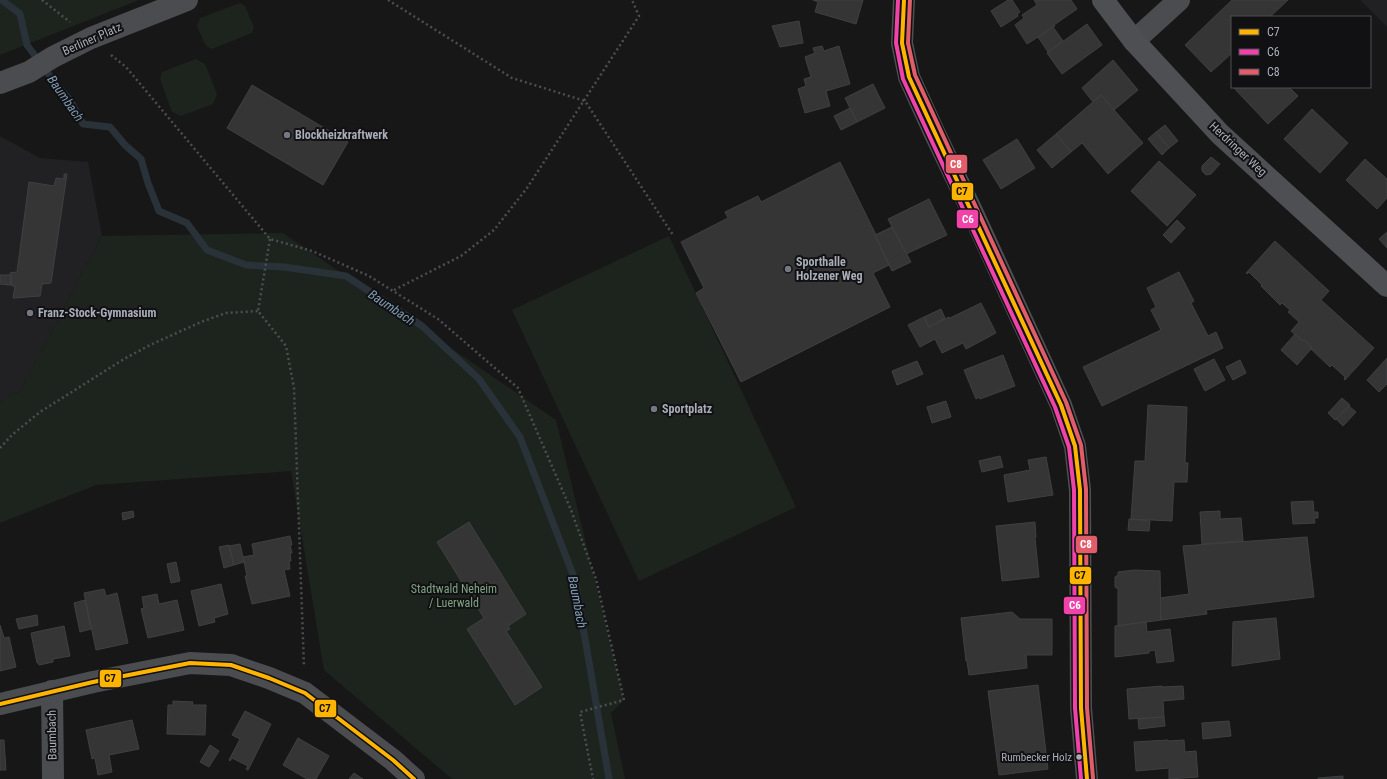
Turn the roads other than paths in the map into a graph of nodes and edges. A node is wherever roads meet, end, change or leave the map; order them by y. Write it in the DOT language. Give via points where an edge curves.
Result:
graph roads {
  1 [pos="187,0"];
  2 [pos="904,0"];
  3 [pos="1103,0"];
  4 [pos="1179,0"];
  5 [pos="1134,41"];
  6 [pos="0,83"];
  7 [pos="1387,286"];
  8 [pos="52,691"];
  9 [pos="0,704"];
  10 [pos="53,779"];
  11 [pos="414,779"];
  12 [pos="1087,779"];
  1 -- 6 [label="street, Berliner Platz" via="90,38 29,72"];
  2 -- 12 [label="main road" via="902,43 909,76 1061,405 1075,446 1080,490 1081,708"];
  3 -- 5 [label="main road, Herdringer Weg"];
  4 -- 5 [label="street"];
  5 -- 7 [label="main road, Herdringer Weg" via="1220,134"];
  8 -- 9 [label="street"];
  8 -- 10 [label="street, Baumbach"];
  8 -- 11 [label="street" via="190,663 231,665 305,693 394,760"];
}
